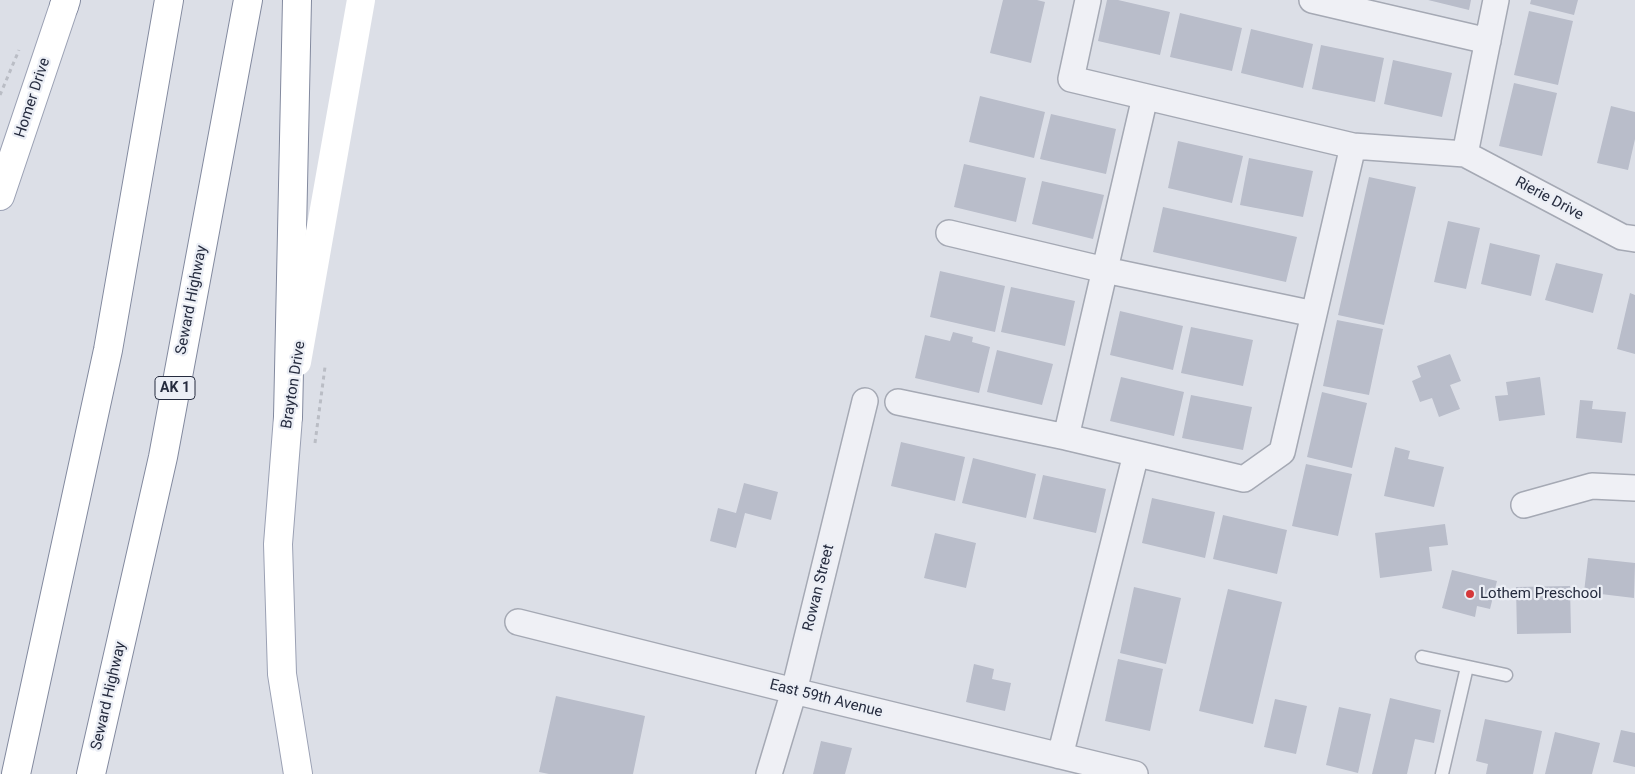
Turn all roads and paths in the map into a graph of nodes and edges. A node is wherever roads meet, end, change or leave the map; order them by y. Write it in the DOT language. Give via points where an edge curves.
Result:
graph roads {
  1 [pos="169,0"];
  2 [pos="248,0"];
  3 [pos="297,0"];
  4 [pos="360,0"];
  5 [pos="1088,0"];
  6 [pos="1312,0"];
  7 [pos="1496,0"];
  8 [pos="65,2"];
  9 [pos="1488,41"];
  10 [pos="1145,97"];
  11 [pos="1353,146"];
  12 [pos="1465,154"];
  13 [pos="0,196"];
  14 [pos="950,233"];
  15 [pos="1635,239"];
  16 [pos="1105,270"];
  17 [pos="1314,314"];
  18 [pos="326,362"];
  19 [pos="865,400"];
  20 [pos="898,402"];
  21 [pos="288,417"];
  22 [pos="1066,437"];
  23 [pos="315,446"];
  24 [pos="1136,454"];
  25 [pos="1635,488"];
  26 [pos="1524,504"];
  27 [pos="518,622"];
  28 [pos="1422,657"];
  29 [pos="1467,667"];
  30 [pos="1506,676"];
  31 [pos="794,692"];
  32 [pos="1060,756"];
  33 [pos="16,774"];
  34 [pos="91,774"];
  35 [pos="298,774"];
  36 [pos="769,774"];
  37 [pos="1135,774"];
  38 [pos="1442,774"];
  1 -- 33 [label="main road" via="108,350"];
  2 -- 34 [label="main road, Seward Highway / AK 1" via="162,457"];
  3 -- 21 [label="main road"];
  4 -- 21 [label="main road, Brayton Drive"];
  5 -- 10 [label="street" via="1071,79"];
  6 -- 9 [label="street"];
  7 -- 9 [label="street"];
  8 -- 13 [label="main road, Homer Drive"];
  9 -- 12 [label="street"];
  10 -- 11 [label="street"];
  10 -- 16 [label="street"];
  11 -- 12 [label="street"];
  11 -- 17 [label="street"];
  12 -- 15 [label="street, Rierie Drive" via="1622,237"];
  14 -- 16 [label="street"];
  16 -- 17 [label="street"];
  16 -- 22 [label="street"];
  17 -- 24 [label="street" via="1282,452 1244,479"];
  18 -- 23 [label="path"];
  19 -- 31 [label="street, Rowan Street"];
  20 -- 22 [label="street"];
  21 -- 35 [label="main road, Brayton Drive" via="278,544 282,674"];
  22 -- 24 [label="street"];
  24 -- 32 [label="street"];
  25 -- 26 [label="street" via="1592,486"];
  27 -- 31 [label="street, East 59th Avenue"];
  28 -- 29 [label="lane"];
  29 -- 30 [label="lane"];
  29 -- 38 [label="lane"];
  31 -- 32 [label="street, East 59th Avenue"];
  31 -- 36 [label="street, Rowan Street"];
  32 -- 37 [label="street, East 59th Avenue"];
}
